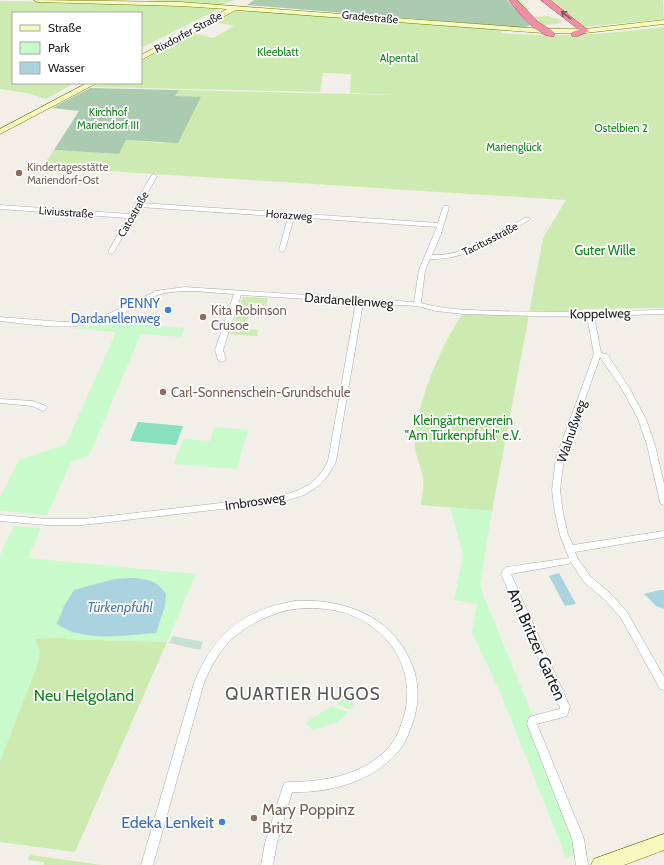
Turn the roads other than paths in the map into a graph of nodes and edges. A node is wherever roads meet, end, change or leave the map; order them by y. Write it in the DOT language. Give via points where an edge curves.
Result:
graph roads {
  1 [pos="37,0"];
  2 [pos="241,0"];
  3 [pos="248,0"];
  4 [pos="512,0"];
  5 [pos="545,0"];
  6 [pos="233,7"];
  7 [pos="664,22"];
  8 [pos="534,23"];
  9 [pos="664,25"];
  10 [pos="503,28"];
  11 [pos="524,30"];
  12 [pos="585,30"];
  13 [pos="547,33"];
  14 [pos="575,34"];
  15 [pos="142,52"];
  16 [pos="142,57"];
  17 [pos="82,84"];
  18 [pos="91,84"];
  19 [pos="58,99"];
  20 [pos="0,127"];
  21 [pos="0,132"];
  22 [pos="154,176"];
  23 [pos="138,205"];
  24 [pos="0,207"];
  25 [pos="446,207"];
  26 [pos="292,215"];
  27 [pos="131,216"];
  28 [pos="527,219"];
  29 [pos="441,225"];
  30 [pos="282,250"];
  31 [pos="111,252"];
  32 [pos="427,256"];
  33 [pos="238,292"];
  34 [pos="360,300"];
  35 [pos="417,304"];
  36 [pos="664,312"];
  37 [pos="590,314"];
  38 [pos="535,315"];
  39 [pos="0,319"];
  40 [pos="598,354"];
  41 [pos="222,360"];
  42 [pos="0,401"];
  43 [pos="43,408"];
  44 [pos="664,502"];
  45 [pos="0,518"];
  46 [pos="664,534"];
  47 [pos="570,549"];
  48 [pos="567,561"];
  49 [pos="664,686"];
  50 [pos="664,842"];
  51 [pos="146,865"];
  52 [pos="267,865"];
  53 [pos="582,865"];
  54 [pos="600,865"];
  1 -- 6 [label="street, Gradestraße" via="134,1"];
  2 -- 6 [label="street"];
  3 -- 6 [label="street"];
  4 -- 8 [label="highway"];
  12 -- 5 [label="highway, one-way"];
  6 -- 10 [label="street, Gradestraße"];
  6 -- 15 [label="street, Rixdorfer Straße"];
  6 -- 16 [label="street, Rixdorfer Straße"];
  7 -- 12 [label="street, Gradestraße"];
  8 -- 11 [label="highway" via="534,28"];
  8 -- 13 [label="highway"];
  9 -- 14 [label="street, Gradestraße"];
  10 -- 11 [label="street, Gradestraße"];
  10 -- 13 [label="street, Gradestraße" via="526,33"];
  11 -- 13 [label="street, Gradestraße"];
  12 -- 13 [label="street, Gradestraße"];
  12 -- 14 [label="highway"];
  13 -- 14 [label="street, Gradestraße"];
  17 -- 19 [label="street"];
  18 -- 19 [label="street"];
  19 -- 20 [label="street"];
  19 -- 21 [label="street"];
  22 -- 23 [label="street, Catostraße"];
  23 -- 26 [label="street, Horazweg"];
  23 -- 27 [label="street, Catostraße"];
  24 -- 27 [label="street, Liviusstraße"];
  25 -- 29 [label="street"];
  26 -- 29 [label="street, Horazweg"];
  26 -- 30 [label="street"];
  27 -- 31 [label="street, Catostraße"];
  28 -- 32 [label="street, Tacitusstraße" via="460,255 445,258"];
  29 -- 32 [label="street"];
  32 -- 35 [label="street" via="421,273"];
  33 -- 34 [label="street, Dardanellenweg"];
  33 -- 39 [label="street, Dardanellenweg" via="163,290 103,319 80,324"];
  33 -- 41 [label="street" via="219,350"];
  34 -- 35 [label="street, Dardanellenweg"];
  34 -- 45 [label="street, Imbrosweg" via="332,462 323,478 308,490 273,500 83,522"];
  35 -- 38 [label="street, Dardanellenweg" via="447,311"];
  36 -- 37 [label="street, Koppelweg"];
  37 -- 38 [label="street, Koppelweg"];
  37 -- 40 [label="street"];
  40 -- 44 [label="street" via="604,356 640,415 651,445"];
  40 -- 47 [label="street, Walnußweg" via="562,448 558,470 557,504 562,529"];
  42 -- 43 [label="street" via="33,404"];
  46 -- 47 [label="street"];
  47 -- 49 [label="street, Walnußweg" via="587,579 624,615"];
  48 -- 53 [label="street, Am Britzer Garten" via="507,571 506,574 565,707 563,713 533,720 532,724 578,839"];
  50 -- 54 [label="street"];
  51 -- 52 [label="street" via="207,662 219,644 235,629 255,616 280,608 324,605 347,609 388,632 398,646 408,663 414,695 412,711 404,734 393,750 373,768 346,780 324,785 288,787"];
}
